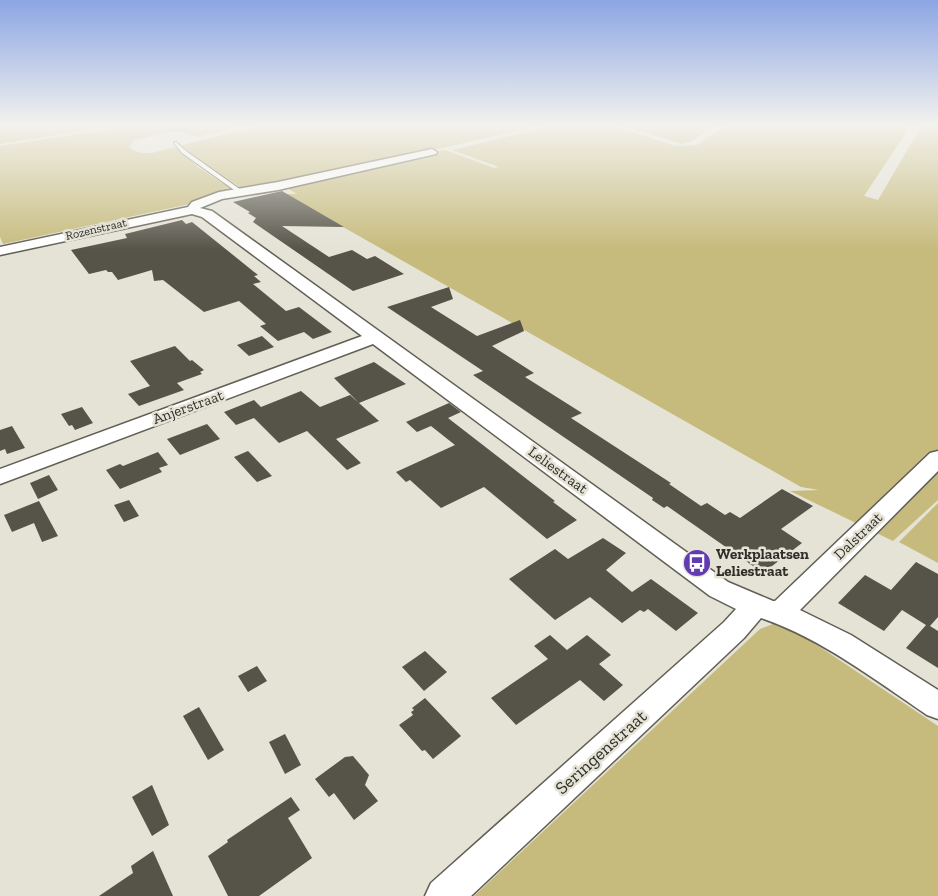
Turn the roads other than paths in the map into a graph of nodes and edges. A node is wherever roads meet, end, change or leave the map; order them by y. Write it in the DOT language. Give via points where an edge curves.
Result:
graph roads {
  1 [pos="205,167"];
  2 [pos="365,167"];
  3 [pos="239,191"];
  4 [pos="192,210"];
  5 [pos="0,251"];
  6 [pos="376,337"];
  7 [pos="938,458"];
  8 [pos="0,478"];
  9 [pos="767,610"];
  10 [pos="938,706"];
  11 [pos="444,896"];
  1 -- 3 [label="lane"];
  2 -- 3 [label="street" via="274,187"];
  3 -- 4 [label="street" via="207,200"];
  4 -- 5 [label="street, Rozenstraat"];
  4 -- 6 [label="street, Leliestraat" via="213,217"];
  6 -- 8 [label="street, Anjerstraat"];
  6 -- 9 [label="street, Leliestraat" via="719,589"];
  7 -- 9 [label="street, Dalstraat"];
  9 -- 10 [label="street, Leliestraat" via="838,641"];
  9 -- 11 [label="street, Seringenstraat" via="734,630"];
}
